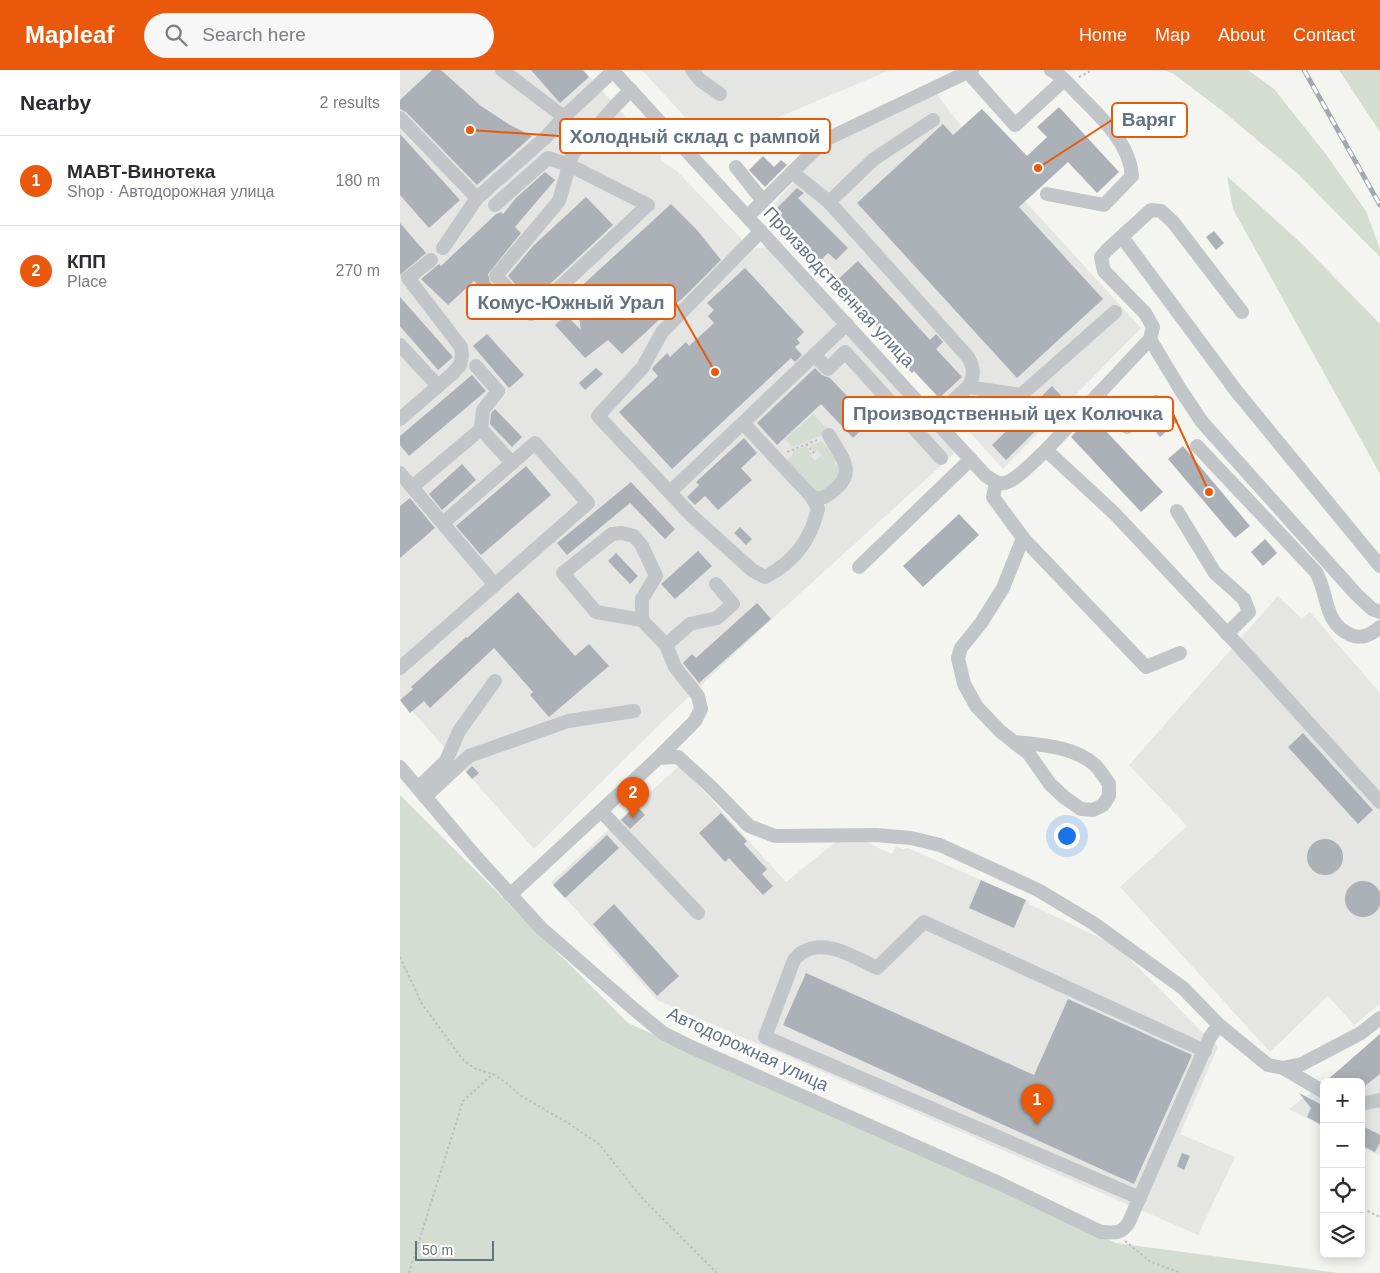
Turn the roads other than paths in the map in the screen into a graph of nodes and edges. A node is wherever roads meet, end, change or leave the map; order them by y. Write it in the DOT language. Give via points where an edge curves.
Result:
graph roads {
  1 [pos="502,70"];
  2 [pos="612,70"];
  3 [pos="692,70"];
  4 [pos="1052,70"];
  5 [pos="970,71"];
  6 [pos="1064,80"];
  7 [pos="631,90"];
  8 [pos="720,94"];
  9 [pos="564,117"];
  10 [pos="400,118"];
  11 [pos="932,120"];
  12 [pos="569,165"];
  13 [pos="736,167"];
  14 [pos="792,172"];
  15 [pos="1047,194"];
  16 [pos="477,198"];
  17 [pos="763,201"];
  18 [pos="829,202"];
  19 [pos="495,205"];
  20 [pos="748,216"];
  21 [pos="761,231"];
  22 [pos="1122,237"];
  23 [pos="443,248"];
  24 [pos="431,260"];
  25 [pos="1115,312"];
  26 [pos="1242,312"];
  27 [pos="847,324"];
  28 [pos="1150,339"];
  29 [pos="400,345"];
  30 [pos="814,355"];
  31 [pos="476,366"];
  32 [pos="438,386"];
  33 [pos="968,387"];
  34 [pos="1097,395"];
  35 [pos="1156,402"];
  36 [pos="934,418"];
  37 [pos="400,419"];
  38 [pos="743,423"];
  39 [pos="481,429"];
  40 [pos="829,436"];
  41 [pos="1197,446"];
  42 [pos="1046,450"];
  43 [pos="941,458"];
  44 [pos="971,459"];
  45 [pos="512,464"];
  46 [pos="400,473"];
  47 [pos="996,483"];
  48 [pos="412,487"];
  49 [pos="670,492"];
  50 [pos="812,497"];
  51 [pos="1177,510"];
  52 [pos="443,523"];
  53 [pos="1023,538"];
  54 [pos="1380,566"];
  55 [pos="859,567"];
  56 [pos="495,584"];
  57 [pos="716,584"];
  58 [pos="1380,612"];
  59 [pos="642,620"];
  60 [pos="1380,627"];
  61 [pos="1227,634"];
  62 [pos="666,645"];
  63 [pos="1180,653"];
  64 [pos="400,668"];
  65 [pos="495,681"];
  66 [pos="634,711"];
  67 [pos="1015,742"];
  68 [pos="658,758"];
  69 [pos="400,767"];
  70 [pos="421,792"];
  71 [pos="1380,802"];
  72 [pos="601,811"];
  73 [pos="510,895"];
  74 [pos="698,913"];
  75 [pos="1380,1018"];
  76 [pos="1219,1025"];
  77 [pos="1205,1052"];
  78 [pos="1283,1068"];
  79 [pos="1320,1090"];
  80 [pos="1380,1100"];
  81 [pos="1365,1103"];
  82 [pos="1140,1198"];
  1 -- 9 [label="street"];
  2 -- 7 [label="street, Производственная улица"];
  2 -- 9 [label="street"];
  3 -- 8 [label="street"];
  4 -- 6 [label="street"];
  5 -- 6 [label="street" via="1015,125"];
  5 -- 14 [label="street" via="825,140"];
  6 -- 15 [label="street" via="1111,130 1124,149 1132,176 1104,205"];
  7 -- 12 [label="street" via="572,155"];
  7 -- 20 [label="street, Производственная улица"];
  9 -- 16 [label="street"];
  10 -- 16 [label="street"];
  11 -- 18 [label="street" via="874,159"];
  12 -- 12 [label="street" via="648,205 531,314 496,276 559,202"];
  12 -- 19 [label="street" via="548,158"];
  13 -- 17 [label="street"];
  14 -- 17 [label="street"];
  14 -- 18 [label="street"];
  16 -- 23 [label="street"];
  17 -- 20 [label="street"];
  18 -- 33 [label="street" via="968,357 973,373"];
  20 -- 21 [label="street, Производственная улица"];
  21 -- 27 [label="street, Производственная улица"];
  21 -- 49 [label="street" via="662,332 642,367 598,416"];
  22 -- 26 [label="street" via="1152,210 1161,211"];
  22 -- 28 [label="street" via="1101,258 1104,271 1145,313 1153,327"];
  22 -- 54 [label="street" via="1237,392"];
  24 -- 32 [label="street" via="408,278 462,347 460,365"];
  25 -- 33 [label="street" via="1021,395"];
  27 -- 30 [label="street"];
  27 -- 36 [label="street, Производственная улица"];
  28 -- 34 [label="street"];
  28 -- 58 [label="street" via="1202,422 1356,594"];
  29 -- 32 [label="street"];
  30 -- 38 [label="street"];
  30 -- 43 [label="street" via="828,369 845,352"];
  31 -- 39 [label="street" via="498,391 483,410"];
  32 -- 37 [label="street"];
  33 -- 36 [label="street"];
  34 -- 35 [label="street" via="1127,427"];
  34 -- 42 [label="street"];
  36 -- 44 [label="street, Производственная улица"];
  38 -- 49 [label="street"];
  38 -- 50 [label="street"];
  39 -- 45 [label="street"];
  39 -- 48 [label="street"];
  40 -- 50 [label="street" via="844,462 846,477 826,497"];
  41 -- 60 [label="street" via="1316,572 1335,624 1355,637 1365,636"];
  42 -- 47 [label="street" via="1013,479 1005,484"];
  42 -- 61 [label="street" via="1115,514"];
  44 -- 47 [label="street, Производственная улица"];
  44 -- 55 [label="street"];
  45 -- 52 [label="street"];
  45 -- 56 [label="street" via="535,443 588,503"];
  46 -- 48 [label="street"];
  47 -- 53 [label="street" via="993,497"];
  48 -- 52 [label="street"];
  49 -- 50 [label="street" via="752,570 765,577 781,569 804,545 818,509"];
  51 -- 61 [label="street" via="1215,573 1244,599 1249,612"];
  52 -- 56 [label="street"];
  53 -- 63 [label="street" via="1146,667"];
  53 -- 67 [label="street" via="1003,588 961,648 958,658 964,684 977,707"];
  56 -- 64 [label="street"];
  57 -- 62 [label="street" via="733,604 717,618 690,624"];
  59 -- 59 [label="street" via="642,599 656,576 634,536 622,532 612,534 563,573 596,612"];
  59 -- 62 [label="street"];
  61 -- 71 [label="street"];
  62 -- 68 [label="street" via="675,667 698,696 701,708 695,722"];
  65 -- 70 [label="street" via="459,731 446,761"];
  66 -- 70 [label="street" via="568,721 469,756"];
  67 -- 67 [label="street" via="1063,748 1083,757 1109,784 1109,796 1103,805 1093,810 1081,810 1050,784 1029,754"];
  68 -- 72 [label="street"];
  68 -- 76 [label="street" via="678,757 749,826 775,836 912,838 972,858 1038,890 1100,928 1183,988"];
  69 -- 70 [label="street, Автодорожная улица"];
  70 -- 73 [label="street, Автодорожная улица"];
  72 -- 73 [label="street"];
  72 -- 74 [label="street"];
  73 -- 82 [label="street, Автодорожная улица" via="541,928 635,1010 664,1033 691,1047 1001,1184 1101,1232 1116,1234 1125,1229"];
  75 -- 78 [label="street" via="1361,1033 1302,1064"];
  76 -- 77 [label="street"];
  76 -- 78 [label="street" via="1268,1065"];
  77 -- 82 [label="street"];
  77 -- 82 [label="street" via="924,922 877,968 832,948 817,947 803,952 794,960 765,1037"];
  78 -- 79 [label="street"];
  80 -- 81 [label="street"];
}
